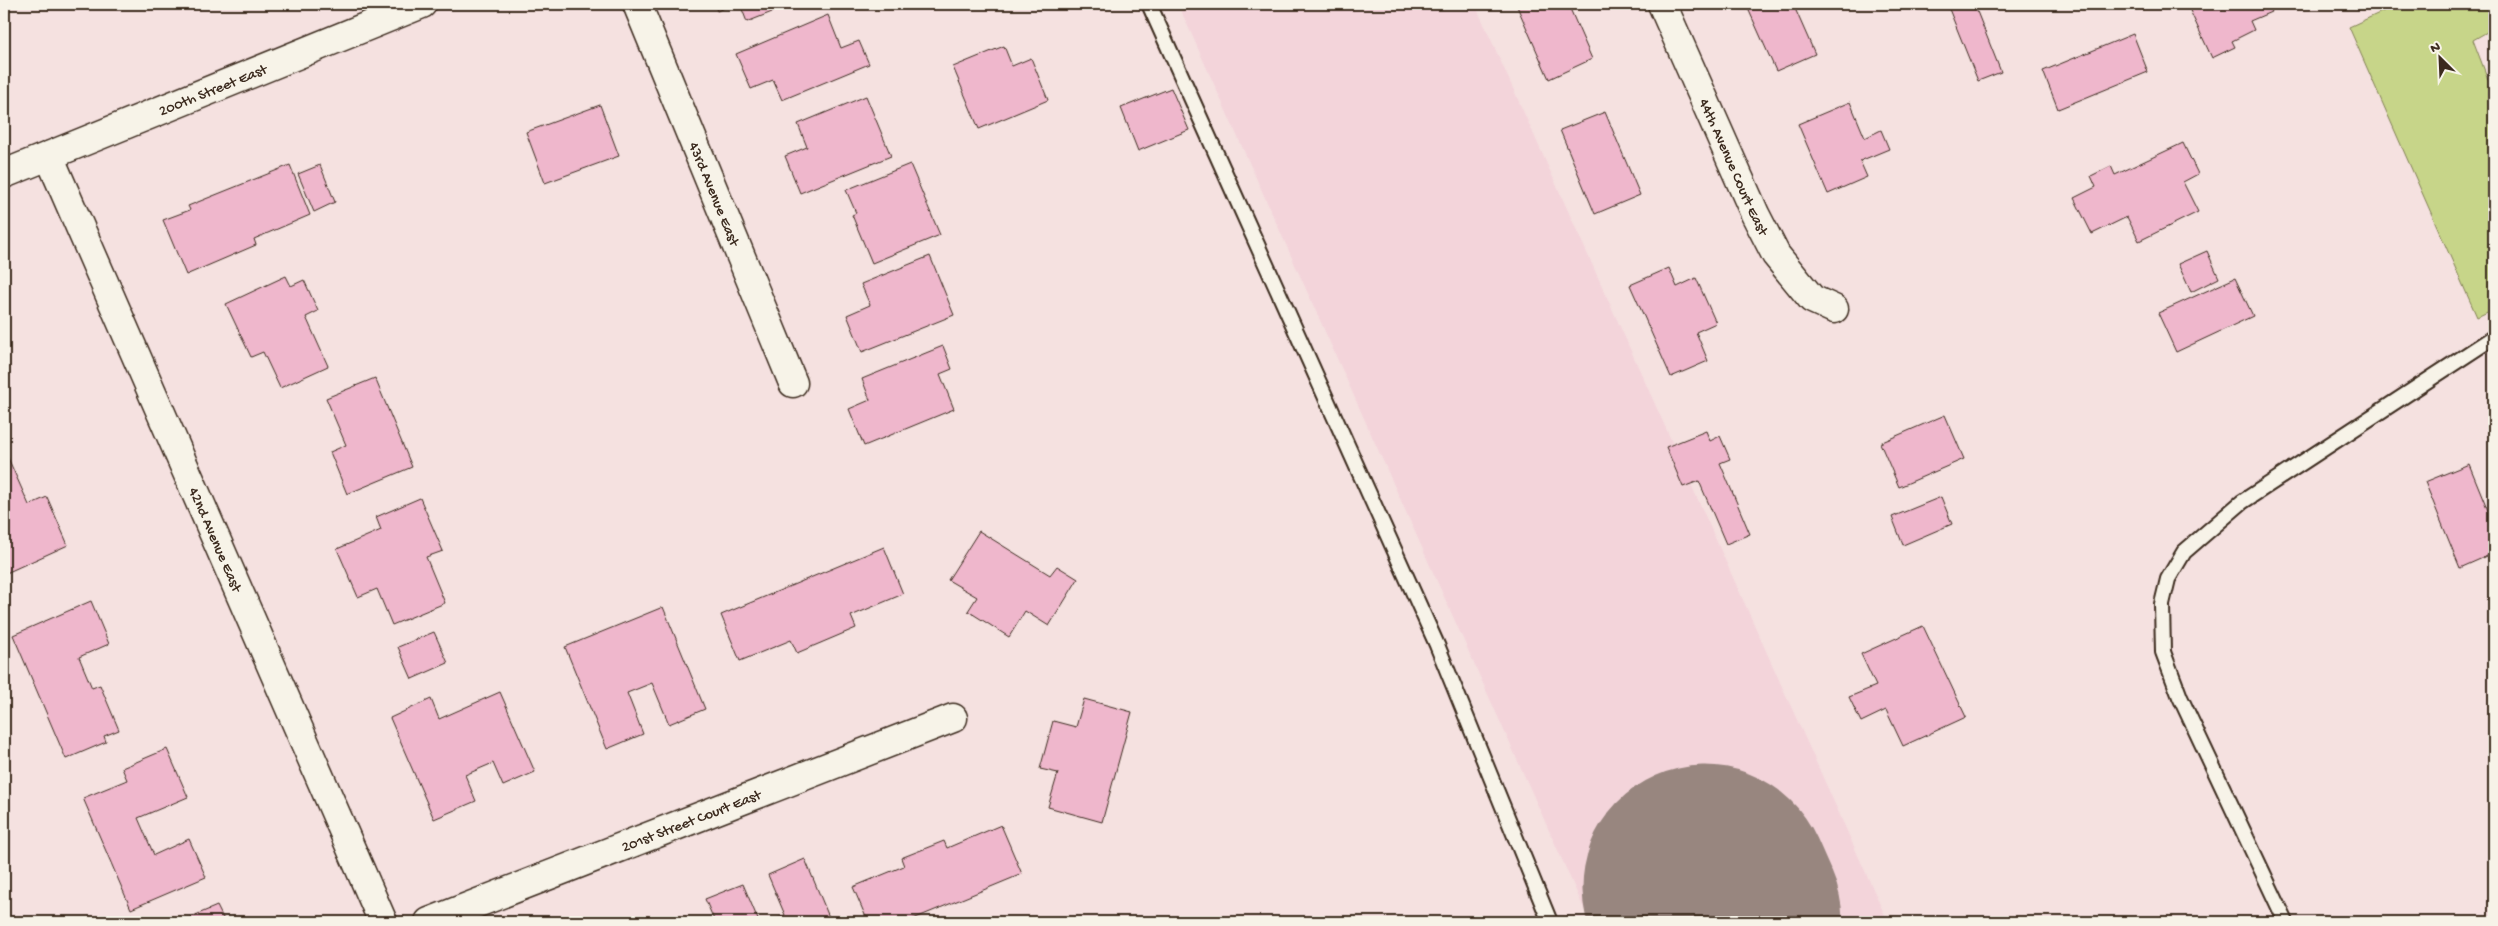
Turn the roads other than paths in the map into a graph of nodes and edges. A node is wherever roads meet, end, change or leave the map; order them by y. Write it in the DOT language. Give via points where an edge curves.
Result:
graph roads {
  1 [pos="422,4"];
  2 [pos="637,4"];
  3 [pos="1149,4"];
  4 [pos="1662,4"];
  5 [pos="49,156"];
  6 [pos="4,174"];
  7 [pos="1834,309"];
  8 [pos="2494,337"];
  9 [pos="793,383"];
  10 [pos="954,718"];
  11 [pos="383,922"];
  12 [pos="429,922"];
  13 [pos="1550,922"];
  14 [pos="2286,922"];
  1 -- 5 [label="street, 200th Street East"];
  2 -- 9 [label="street, 43rd Avenue East"];
  3 -- 13 [label="lane" via="1437,645"];
  4 -- 7 [label="street, 44th Avenue Court East" via="1776,255 1812,299"];
  5 -- 6 [label="street, 200th Street East"];
  5 -- 11 [label="street, 42nd Avenue East"];
  8 -- 14 [label="lane" via="2242,502 2184,552 2168,579 2162,604 2163,652 2180,697"];
  10 -- 12 [label="street, 201st Street Court East"];
}
